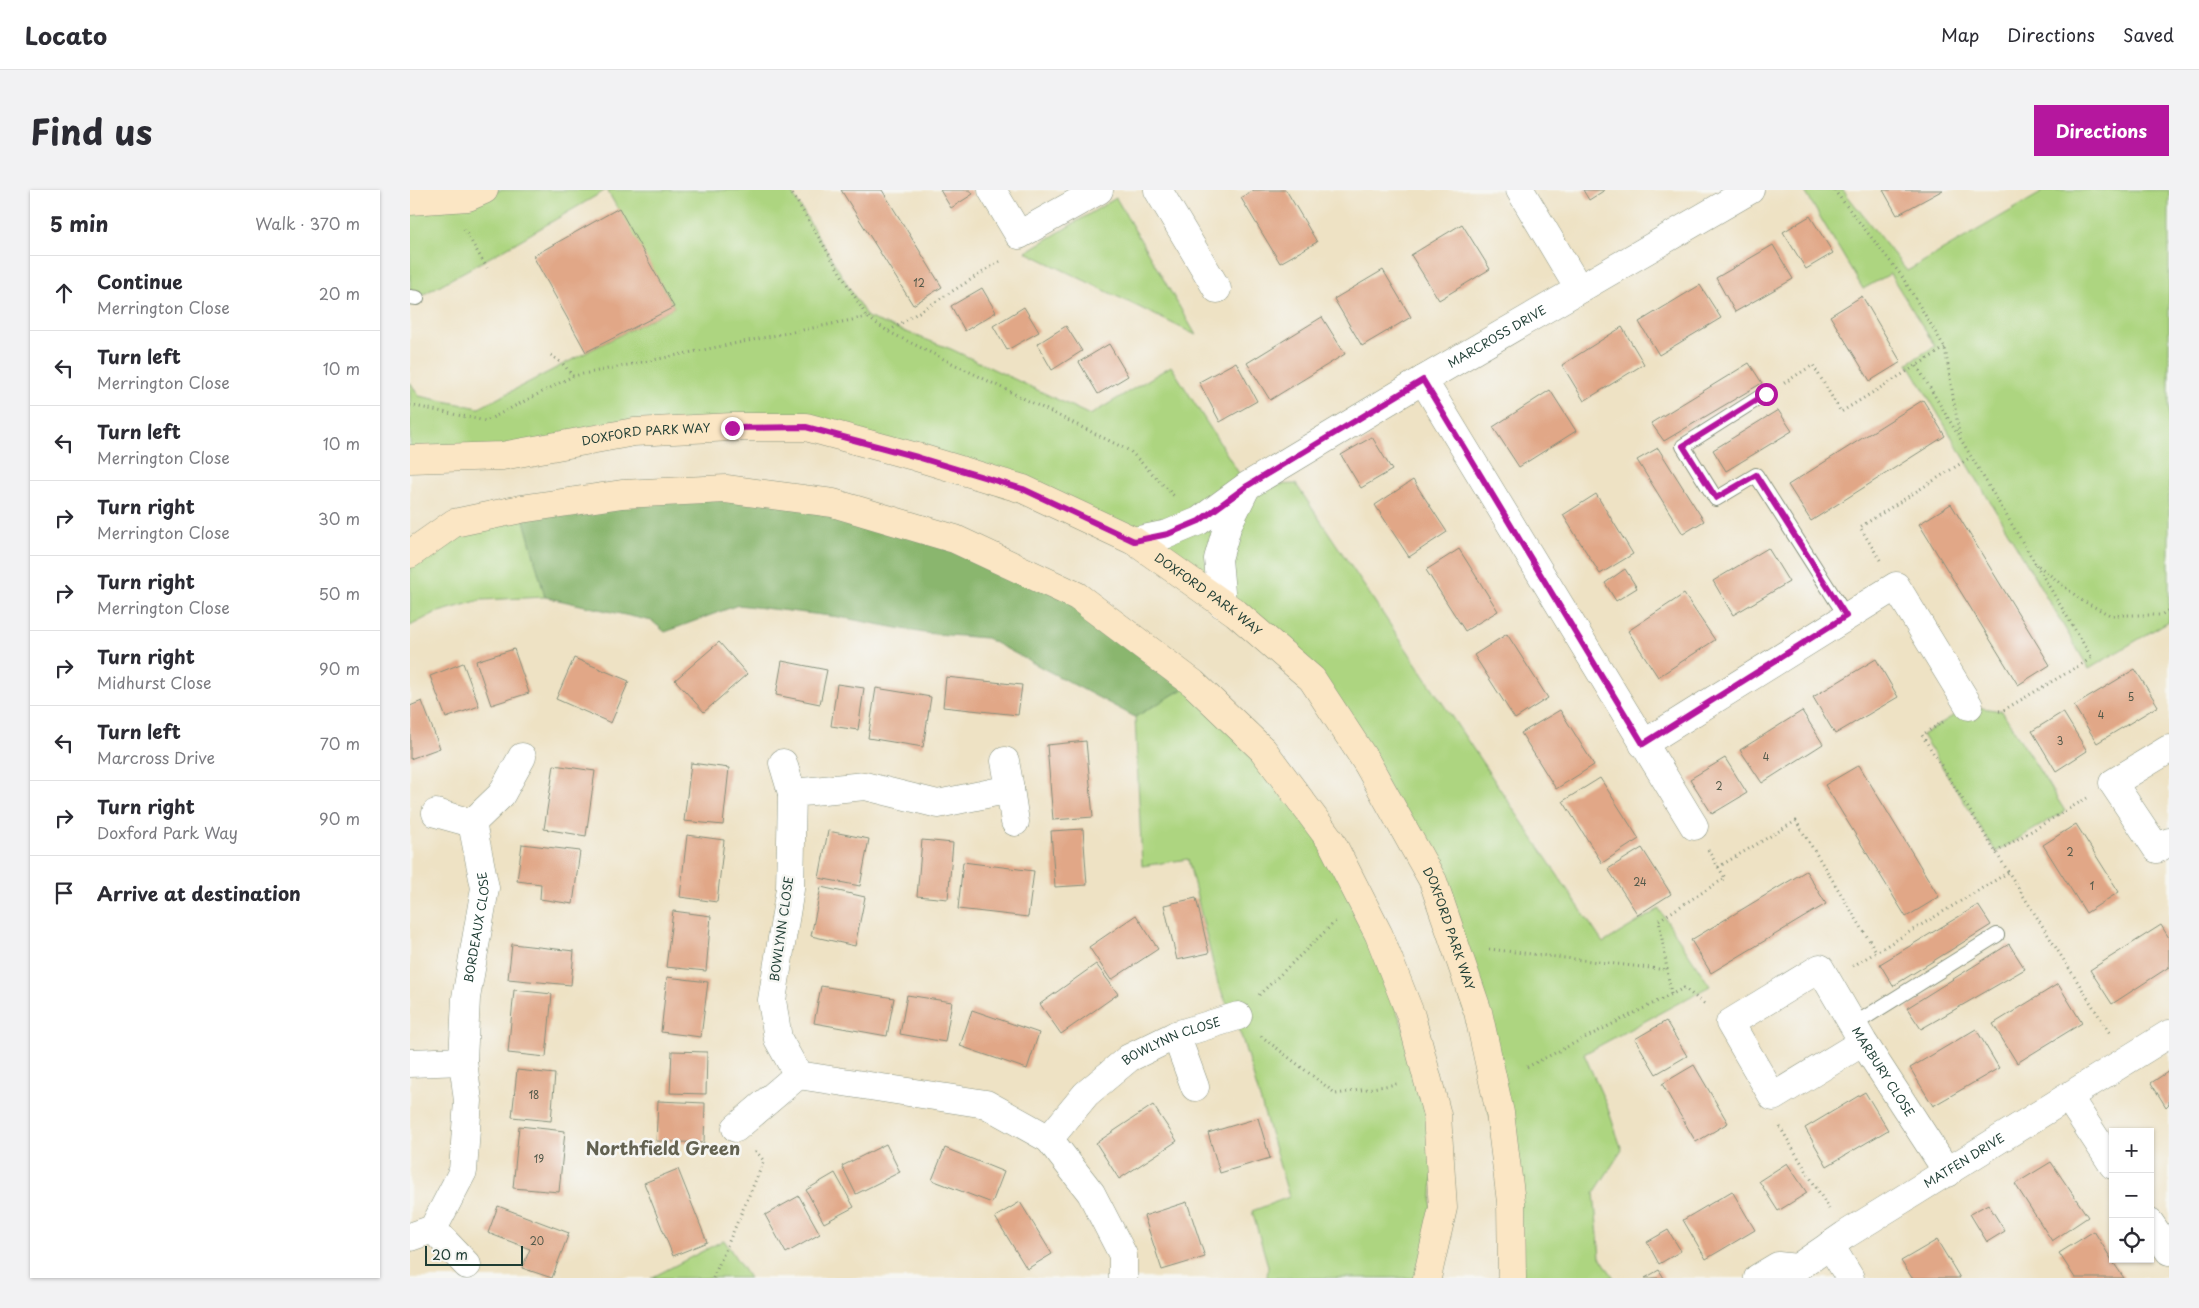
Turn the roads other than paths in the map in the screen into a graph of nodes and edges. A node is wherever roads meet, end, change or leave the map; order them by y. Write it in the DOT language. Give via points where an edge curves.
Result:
graph roads {
  1 [pos="484,190"];
  2 [pos="992,190"];
  3 [pos="1099,190"];
  4 [pos="1158,190"];
  5 [pos="1520,190"];
  6 [pos="1750,190"];
  7 [pos="410,201"];
  8 [pos="1217,289"];
  9 [pos="1579,289"];
  10 [pos="1423,380"];
  11 [pos="1766,394"];
  12 [pos="410,459"];
  13 [pos="1247,486"];
  14 [pos="1134,541"];
  15 [pos="410,554"];
  16 [pos="1222,604"];
  17 [pos="1846,616"];
  18 [pos="1969,706"];
  19 [pos="1643,744"];
  20 [pos="2169,749"];
  21 [pos="522,757"];
  22 [pos="1005,762"];
  23 [pos="783,763"];
  24 [pos="1010,789"];
  25 [pos="792,793"];
  26 [pos="436,813"];
  27 [pos="1016,822"];
  28 [pos="472,824"];
  29 [pos="1694,826"];
  30 [pos="2169,842"];
  31 [pos="1997,935"];
  32 [pos="1238,1016"];
  33 [pos="1858,1034"];
  34 [pos="2169,1034"];
  35 [pos="1176,1035"];
  36 [pos="462,1061"];
  37 [pos="410,1063"];
  38 [pos="798,1075"];
  39 [pos="1195,1087"];
  40 [pos="2069,1098"];
  41 [pos="736,1128"];
  42 [pos="1049,1139"];
  43 [pos="2109,1159"];
  44 [pos="1948,1173"];
  45 [pos="2154,1228"];
  46 [pos="422,1233"];
  47 [pos="1838,1240"];
  48 [pos="2169,1252"];
  49 [pos="467,1265"];
  50 [pos="1123,1278"];
  51 [pos="1427,1278"];
  52 [pos="1512,1278"];
  53 [pos="1758,1278"];
  54 [pos="1850,1278"];
  1 -- 7 [label="main road" via="468,196"];
  2 -- 3 [label="street" via="1020,235"];
  4 -- 8 [label="street"];
  5 -- 9 [label="street"];
  6 -- 9 [label="street, MARCROSS DRIVE"];
  9 -- 10 [label="street, MARCROSS DRIVE"];
  10 -- 13 [label="street, MARCROSS DRIVE"];
  10 -- 19 [label="street"];
  11 -- 17 [label="lane" via="1683,446 1716,498 1756,475"];
  12 -- 14 [label="main road, DOXFORD PARK WAY" via="502,456 634,432 806,427 1023,489"];
  13 -- 14 [label="street, MARCROSS DRIVE" via="1199,521 1168,534"];
  13 -- 16 [label="street" via="1228,524 1218,559"];
  14 -- 16 [label="main road, DOXFORD PARK WAY"];
  15 -- 51 [label="main road" via="454,523 521,508 622,494 726,489 833,503 955,539 1077,596 1193,683 1263,750 1331,841 1379,935 1411,1016 1437,1115 1443,1208"];
  16 -- 52 [label="main road, DOXFORD PARK WAY" via="1312,679 1367,763 1433,881 1478,1012 1500,1113 1511,1202"];
  17 -- 18 [label="street" via="1896,586"];
  17 -- 19 [label="street"];
  19 -- 29 [label="street"];
  20 -- 30 [label="street" via="2113,783 2157,849"];
  21 -- 28 [label="street" via="500,795"];
  22 -- 24 [label="street"];
  23 -- 25 [label="street, BOWLYNN CLOSE"];
  24 -- 25 [label="street" via="938,804 865,786"];
  24 -- 27 [label="street"];
  25 -- 38 [label="street, BOWLYNN CLOSE" via="790,889 772,1000 778,1039"];
  26 -- 28 [label="street"];
  28 -- 36 [label="street, BORDEAUX CLOSE" via="485,888 466,998"];
  31 -- 33 [label="lane"];
  32 -- 35 [label="street, BOWLYNN CLOSE"];
  33 -- 33 [label="street, MARBURY CLOSE" via="1823,975 1730,1023 1773,1097"];
  33 -- 44 [label="street, MARBURY CLOSE"];
  34 -- 40 [label="street, MATFEN DRIVE"];
  35 -- 39 [label="street"];
  35 -- 42 [label="street, BOWLYNN CLOSE" via="1129,1058 1086,1094"];
  36 -- 37 [label="street"];
  36 -- 46 [label="street, BORDEAUX CLOSE" via="468,1101 463,1171"];
  38 -- 41 [label="street"];
  38 -- 42 [label="street" via="986,1104"];
  40 -- 43 [label="street"];
  40 -- 44 [label="street, MATFEN DRIVE"];
  42 -- 50 [label="street" via="1091,1192 1123,1255"];
  44 -- 47 [label="street, MATFEN DRIVE"];
  45 -- 48 [label="street"];
  46 -- 49 [label="street, BORDEAUX CLOSE"];
  47 -- 53 [label="street, MATFEN DRIVE" via="1797,1268 1778,1266"];
  47 -- 54 [label="street"];
}
